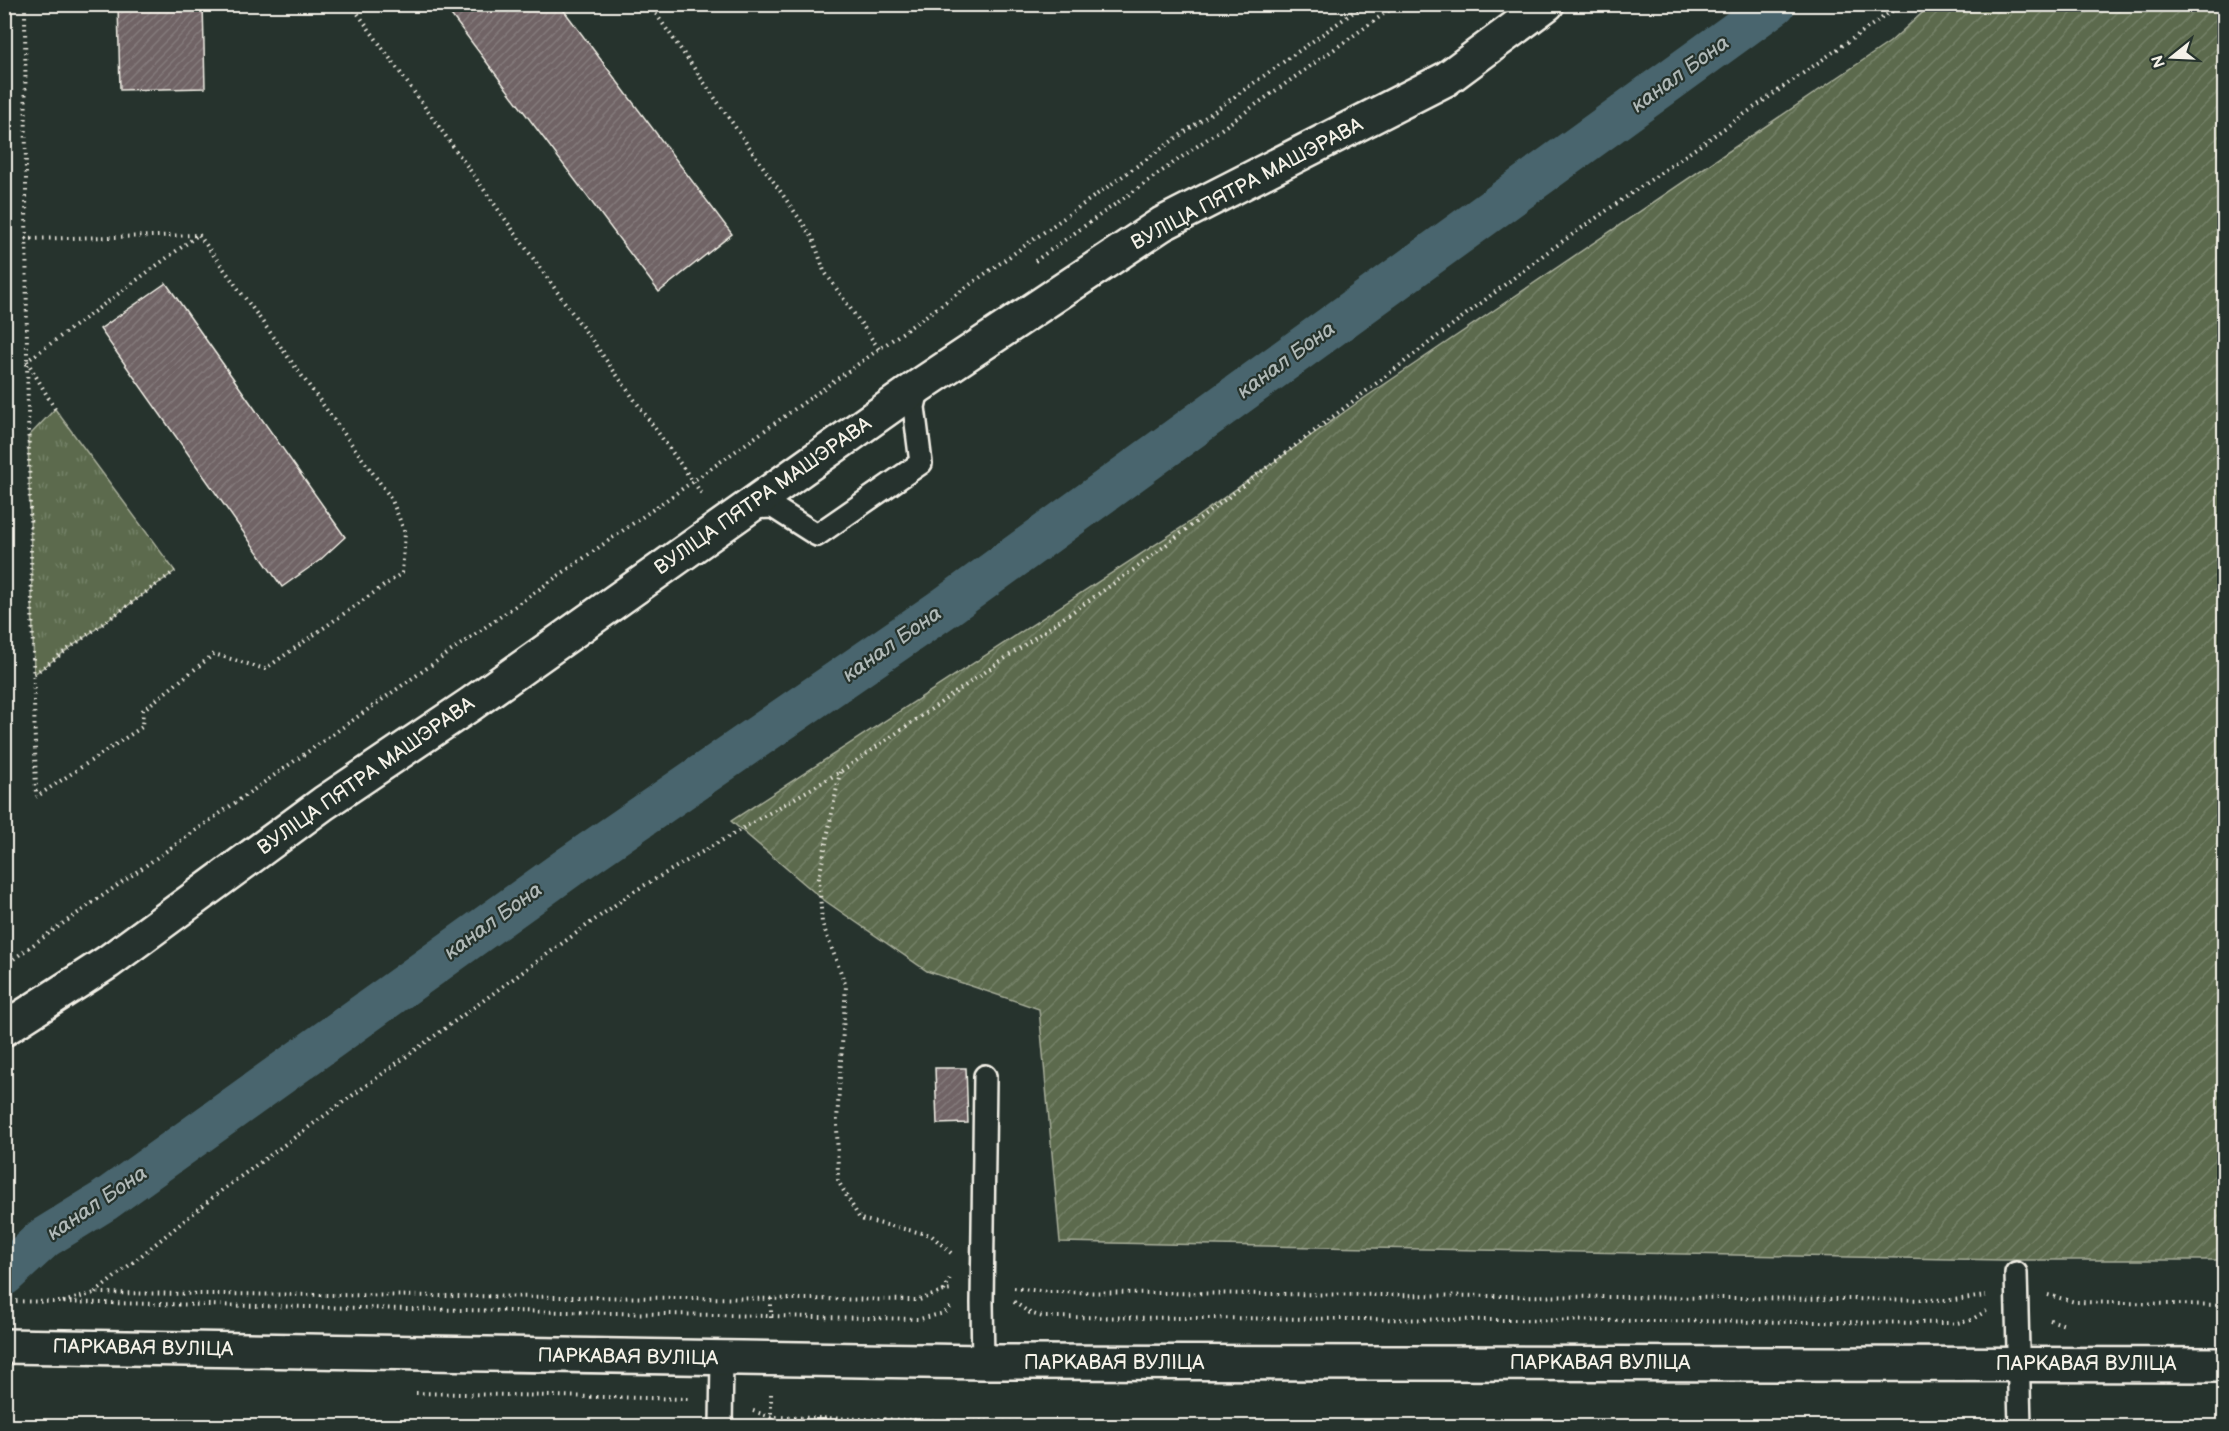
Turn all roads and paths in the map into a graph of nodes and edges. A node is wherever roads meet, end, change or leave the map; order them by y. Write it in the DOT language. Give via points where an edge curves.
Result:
graph roads {
  1 [pos="25,4"];
  2 [pos="351,4"];
  3 [pos="649,4"];
  4 [pos="1365,4"];
  5 [pos="1547,4"];
  6 [pos="1902,4"];
  7 [pos="199,235"];
  8 [pos="25,239"];
  9 [pos="879,349"];
  10 [pos="27,361"];
  11 [pos="919,386"];
  12 [pos="56,409"];
  13 [pos="692,482"];
  14 [pos="735,516"];
  15 [pos="175,571"];
  16 [pos="34,674"];
  17 [pos="840,772"];
  18 [pos="4,966"];
  19 [pos="4,1029"];
  20 [pos="985,1076"];
  21 [pos="958,1261"];
  22 [pos="954,1271"];
  23 [pos="2016,1273"];
  24 [pos="944,1291"];
  25 [pos="95,1293"];
  26 [pos="982,1296"];
  27 [pos="4,1301"];
  28 [pos="2017,1303"];
  29 [pos="59,1304"];
  30 [pos="2224,1305"];
  31 [pos="2073,1327"];
  32 [pos="8,1346"];
  33 [pos="722,1359"];
  34 [pos="983,1362"];
  35 [pos="2018,1363"];
  36 [pos="2224,1365"];
  37 [pos="413,1393"];
  38 [pos="721,1399"];
  39 [pos="1010,1424"];
  40 [pos="1098,1424"];
  41 [pos="2224,1424"];
  42 [pos="721,1426"];
  43 [pos="1983,1426"];
  44 [pos="2020,1426"];
  1 -- 8 [label="path"];
  2 -- 13 [label="path"];
  3 -- 9 [label="path" via="813,238 824,271"];
  4 -- 9 [label="path"];
  5 -- 11 [label="street, ВУЛІЦА ПЯТРА МАШЭРАВА" via="1446,79 1162,224"];
  6 -- 17 [label="path" via="1546,253 1136,568"];
  7 -- 8 [label="path"];
  7 -- 10 [label="path"];
  7 -- 16 [label="path" via="391,498 405,533 402,573 265,669 214,654 143,710 142,727 36,797"];
  8 -- 10 [label="path"];
  9 -- 13 [label="path"];
  10 -- 12 [label="path"];
  10 -- 16 [label="path"];
  11 -- 14 [label="street, ВУЛІЦА ПЯТРА МАШЭРАВА"];
  11 -- 14 [label="lane" via="914,407 921,464 817,535 773,507"];
  13 -- 14 [label="path"];
  13 -- 18 [label="path"];
  14 -- 19 [label="street, ВУЛІЦА ПЯТРА МАШЭРАВА" via="324,803 108,962"];
  15 -- 16 [label="path"];
  17 -- 21 [label="path" via="819,878 822,923 846,986 837,1181 860,1219 931,1235"];
  17 -- 25 [label="path" via="633,892 222,1190"];
  20 -- 26 [label="lane"];
  22 -- 24 [label="path"];
  23 -- 28 [label="lane"];
  24 -- 25 [label="path" via="919,1300"];
  24 -- 26 [label="path"];
  25 -- 29 [label="path"];
  26 -- 28 [label="path" via="1020,1287 1048,1293 1942,1300 1977,1296"];
  26 -- 28 [label="path" via="1014,1301 1030,1314 1043,1317 1957,1323 1971,1320 1983,1311"];
  26 -- 29 [label="path" via="920,1319"];
  26 -- 34 [label="lane"];
  27 -- 29 [label="path"];
  28 -- 30 [label="path" via="2048,1295 2075,1302"];
  28 -- 31 [label="path" via="2040,1311 2052,1323"];
  28 -- 35 [label="lane"];
  32 -- 33 [label="street, ПАРКАВАЯ ВУЛІЦА"];
  33 -- 34 [label="street, ПАРКАВАЯ ВУЛІЦА"];
  33 -- 38 [label="lane"];
  34 -- 35 [label="street, ПАРКАВАЯ ВУЛІЦА"];
  35 -- 36 [label="street, ПАРКАВАЯ ВУЛІЦА"];
  35 -- 44 [label="lane"];
  37 -- 38 [label="path"];
  38 -- 39 [label="path" via="771,1417"];
  38 -- 42 [label="lane"];
  39 -- 40 [label="path"];
  40 -- 43 [label="path"];
  41 -- 44 [label="path"];
  43 -- 44 [label="path"];
}
